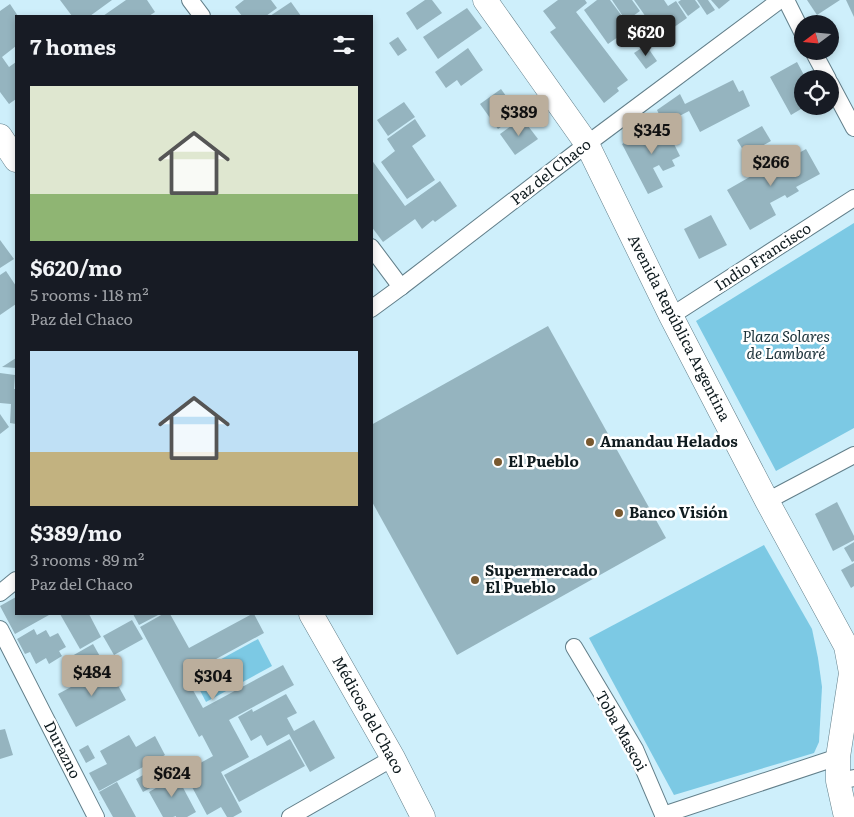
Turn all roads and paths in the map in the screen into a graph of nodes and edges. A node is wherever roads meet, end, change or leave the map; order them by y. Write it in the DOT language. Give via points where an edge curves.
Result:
graph roads {
  1 [pos="190,0"];
  2 [pos="485,0"];
  3 [pos="780,0"];
  4 [pos="786,0"];
  5 [pos="201,15"];
  6 [pos="794,16"];
  7 [pos="839,100"];
  8 [pos="854,128"];
  9 [pos="0,136"];
  10 [pos="587,144"];
  11 [pos="15,158"];
  12 [pos="854,198"];
  13 [pos="373,250"];
  14 [pos="401,288"];
  15 [pos="373,308"];
  16 [pos="671,316"];
  17 [pos="854,455"];
  18 [pos="767,501"];
  19 [pos="15,581"];
  20 [pos="0,593"];
  21 [pos="312,615"];
  22 [pos="0,628"];
  23 [pos="850,646"];
  24 [pos="574,648"];
  25 [pos="838,757"];
  26 [pos="393,758"];
  27 [pos="846,780"];
  28 [pos="664,816"];
  29 [pos="96,817"];
  30 [pos="290,817"];
  31 [pos="423,817"];
  32 [pos="846,817"];
  1 -- 5 [label="street"];
  2 -- 10 [label="main road, Avenida República Argentina"];
  3 -- 10 [label="street, Paz del Chaco"];
  4 -- 6 [label="street"];
  7 -- 8 [label="street"];
  9 -- 11 [label="main road"];
  10 -- 14 [label="street, Paz del Chaco"];
  10 -- 16 [label="main road, Avenida República Argentina"];
  12 -- 16 [label="street, Indio Francisco"];
  13 -- 14 [label="street"];
  14 -- 15 [label="street, Paz del Chaco"];
  16 -- 18 [label="main road, Avenida República Argentina"];
  17 -- 18 [label="street"];
  18 -- 23 [label="main road, Avenida República Argentina"];
  19 -- 20 [label="street"];
  21 -- 26 [label="main road, Médicos del Chaco"];
  22 -- 29 [label="street, Durazno"];
  23 -- 25 [label="main road, Avenida República Argentina" via="851,673"];
  24 -- 28 [label="street, Toba Mascoi" via="635,749"];
  25 -- 27 [label="main road, Avenida República Argentina"];
  25 -- 28 [label="street"];
  26 -- 30 [label="street"];
  26 -- 31 [label="main road, Médicos del Chaco"];
  27 -- 32 [label="main road, Avenida República Argentina"];
}
